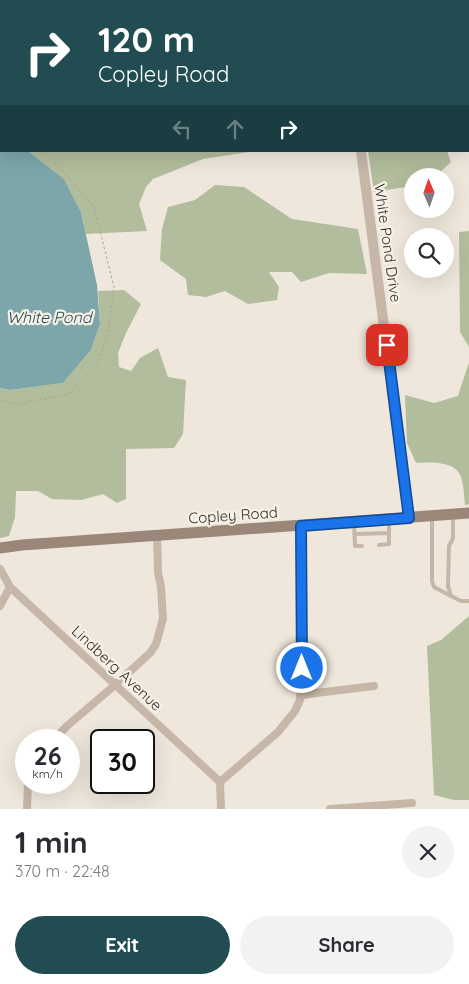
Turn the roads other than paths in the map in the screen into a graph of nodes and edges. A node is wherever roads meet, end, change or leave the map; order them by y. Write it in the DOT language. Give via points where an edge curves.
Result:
graph roads {
  1 [pos="361,152"];
  2 [pos="469,513"];
  3 [pos="453,515"];
  4 [pos="432,516"];
  5 [pos="409,518"];
  6 [pos="390,520"];
  7 [pos="354,522"];
  8 [pos="301,526"];
  9 [pos="389,532"];
  10 [pos="355,534"];
  11 [pos="157,535"];
  12 [pos="379,545"];
  13 [pos="362,546"];
  14 [pos="0,548"];
  15 [pos="0,569"];
  16 [pos="10,587"];
  17 [pos="451,596"];
  18 [pos="469,601"];
  19 [pos="0,606"];
  20 [pos="116,685"];
  21 [pos="374,686"];
  22 [pos="300,696"];
  23 [pos="64,729"];
  24 [pos="220,782"];
  25 [pos="28,794"];
  26 [pos="412,803"];
  27 [pos="27,809"];
  28 [pos="221,809"];
  29 [pos="330,809"];
  1 -- 5 [label="street, White Pond Drive"];
  2 -- 3 [label="main road, Copley Road"];
  3 -- 4 [label="main road, Copley Road"];
  3 -- 17 [label="lane" via="448,586"];
  4 -- 5 [label="main road, Copley Road"];
  4 -- 17 [label="lane" via="432,581 434,587"];
  5 -- 6 [label="main road, Copley Road"];
  6 -- 7 [label="main road, Copley Road"];
  6 -- 9 [label="lane"];
  7 -- 8 [label="main road, Copley Road"];
  7 -- 10 [label="lane"];
  8 -- 11 [label="main road, Copley Road"];
  8 -- 22 [label="street"];
  9 -- 10 [label="lane"];
  9 -- 12 [label="lane" via="389,544"];
  10 -- 13 [label="lane" via="355,546"];
  11 -- 14 [label="main road, Copley Road"];
  11 -- 20 [label="street" via="163,619 160,633 150,653"];
  15 -- 16 [label="street, Lindberg Avenue"];
  16 -- 19 [label="street"];
  16 -- 20 [label="street, Lindberg Avenue"];
  17 -- 18 [label="lane"];
  20 -- 23 [label="street"];
  20 -- 24 [label="street, Lindberg Avenue"];
  21 -- 22 [label="street"];
  22 -- 24 [label="street" via="295,711 278,732"];
  24 -- 28 [label="street"];
  25 -- 27 [label="street"];
  26 -- 29 [label="street"];
}
